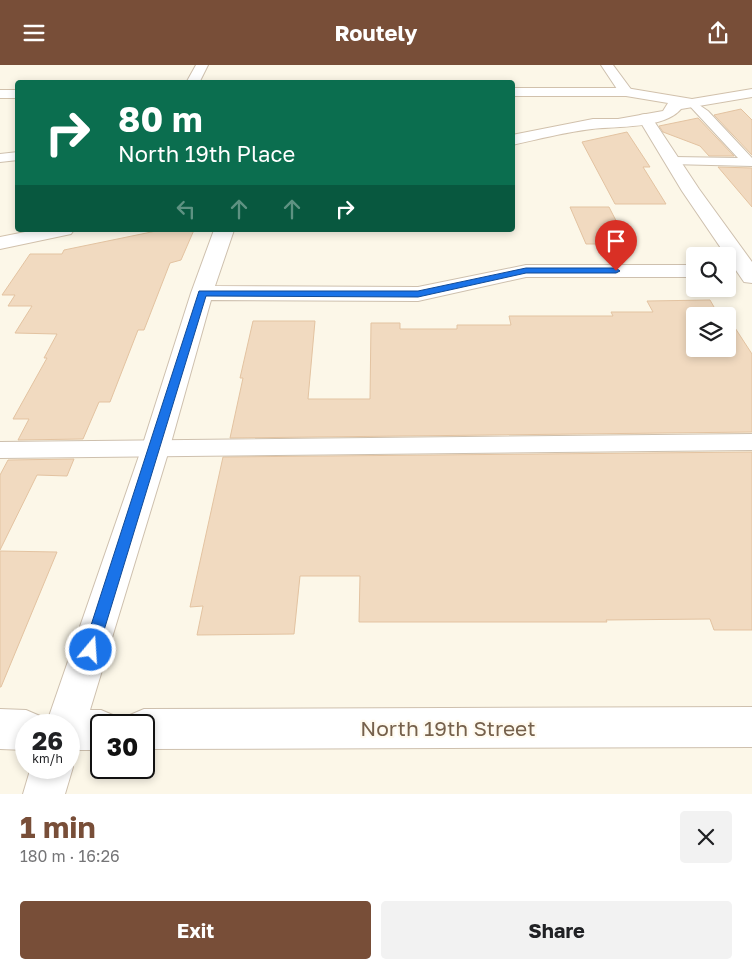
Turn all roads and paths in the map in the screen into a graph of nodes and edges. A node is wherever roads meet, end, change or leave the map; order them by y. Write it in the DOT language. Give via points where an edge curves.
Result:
graph roads {
  1 [pos="202,65"];
  2 [pos="607,65"];
  3 [pos="194,80"];
  4 [pos="515,92"];
  5 [pos="626,92"];
  6 [pos="0,94"];
  7 [pos="15,94"];
  8 [pos="750,95"];
  9 [pos="692,103"];
  10 [pos="674,107"];
  11 [pos="645,118"];
  12 [pos="593,124"];
  13 [pos="515,139"];
  14 [pos="15,156"];
  15 [pos="0,158"];
  16 [pos="674,161"];
  17 [pos="750,161"];
  18 [pos="54,232"];
  19 [pos="223,232"];
  20 [pos="0,243"];
  21 [pos="686,271"];
  22 [pos="745,272"];
  23 [pos="202,293"];
  24 [pos="752,442"];
  25 [pos="0,450"];
  26 [pos="155,450"];
  27 [pos="70,714"];
  28 [pos="752,727"];
  29 [pos="0,729"];
  30 [pos="15,729"];
  31 [pos="155,729"];
  32 [pos="48,779"];
  33 [pos="44,794"];
  1 -- 3 [label="street"];
  2 -- 5 [label="street"];
  4 -- 5 [label="street"];
  5 -- 9 [label="street"];
  6 -- 7 [label="street"];
  8 -- 9 [label="street"];
  9 -- 10 [label="street"];
  9 -- 17 [label="lane"];
  10 -- 11 [label="street" via="668,114"];
  10 -- 12 [label="street" via="652,104 637,107 604,115"];
  11 -- 12 [label="street" via="618,124"];
  11 -- 16 [label="street"];
  12 -- 13 [label="street"];
  14 -- 15 [label="lane"];
  16 -- 17 [label="lane"];
  16 -- 22 [label="street"];
  18 -- 20 [label="street"];
  19 -- 23 [label="street"];
  21 -- 23 [label="street" via="526,271 418,294"];
  23 -- 26 [label="street"];
  24 -- 26 [label="lane"];
  25 -- 26 [label="lane"];
  26 -- 27 [label="street"];
  28 -- 31 [label="street, North 19th Street"];
  29 -- 30 [label="street"];
  32 -- 33 [label="street"];
}
